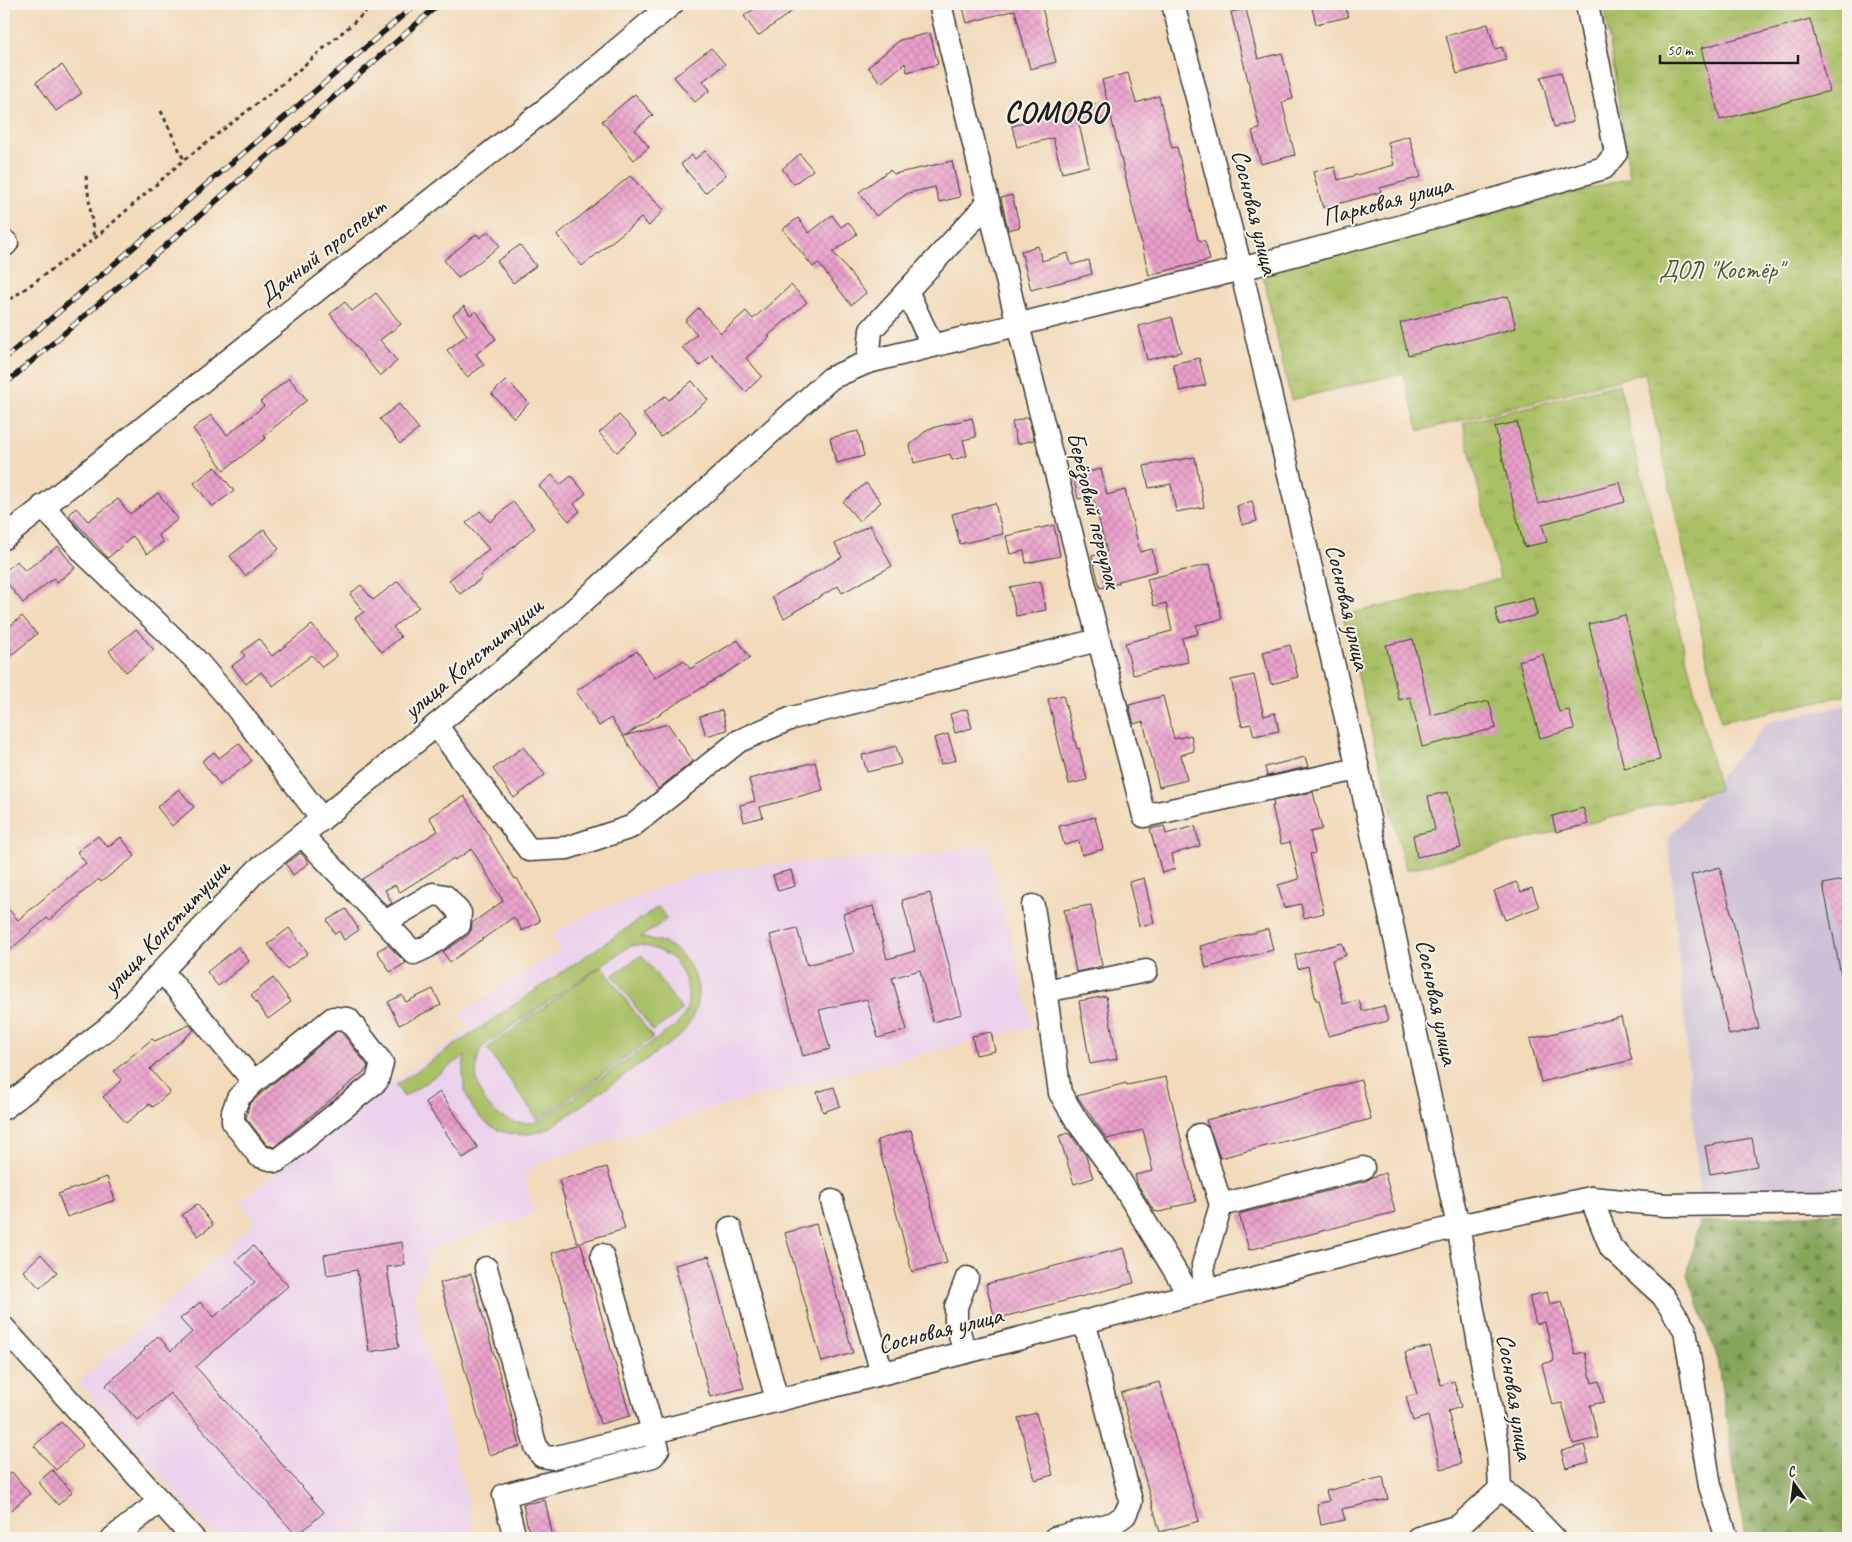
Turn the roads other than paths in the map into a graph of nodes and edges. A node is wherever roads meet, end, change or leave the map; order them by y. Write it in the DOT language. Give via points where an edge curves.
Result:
graph roads {
  1 [pos="672,4"];
  2 [pos="940,4"];
  3 [pos="1173,4"];
  4 [pos="1587,4"];
  5 [pos="988,203"];
  6 [pos="1241,269"];
  7 [pos="907,291"];
  8 [pos="1018,325"];
  9 [pos="932,345"];
  10 [pos="868,362"];
  11 [pos="43,506"];
  12 [pos="4,538"];
  13 [pos="1098,640"];
  14 [pos="436,725"];
  15 [pos="1358,769"];
  16 [pos="322,819"];
  17 [pos="302,835"];
  18 [pos="1033,906"];
  19 [pos="385,922"];
  20 [pos="162,971"];
  21 [pos="1146,971"];
  22 [pos="1045,992"];
  23 [pos="254,1082"];
  24 [pos="4,1108"];
  25 [pos="1199,1135"];
  26 [pos="1363,1168"];
  27 [pos="1591,1198"];
  28 [pos="832,1201"];
  29 [pos="1848,1203"];
  30 [pos="1221,1205"];
  31 [pos="1458,1226"];
  32 [pos="730,1228"];
  33 [pos="602,1254"];
  34 [pos="486,1268"];
  35 [pos="967,1278"];
  36 [pos="1197,1292"];
  37 [pos="1084,1321"];
  38 [pos="4,1328"];
  39 [pos="965,1352"];
  40 [pos="882,1373"];
  41 [pos="777,1400"];
  42 [pos="653,1432"];
  43 [pos="1500,1489"];
  44 [pos="160,1501"];
  45 [pos="113,1538"];
  46 [pos="193,1538"];
  47 [pos="516,1538"];
  48 [pos="1055,1538"];
  49 [pos="1418,1538"];
  50 [pos="1554,1538"];
  51 [pos="1725,1538"];
  1 -- 11 [label="street, Дачный проспект" via="556,101"];
  2 -- 5 [label="street, Берёзовый переулок"];
  3 -- 6 [label="street, Сосновая улица"];
  4 -- 6 [label="street, Парковая улица" via="1616,153 1604,168"];
  5 -- 7 [label="street"];
  5 -- 8 [label="street, Берёзовый переулок"];
  6 -- 8 [label="street, Парковая улица"];
  6 -- 15 [label="street, Сосновая улица"];
  7 -- 9 [label="street"];
  7 -- 10 [label="street" via="871,330"];
  8 -- 9 [label="street, улица Конституции"];
  8 -- 13 [label="street, Берёзовый переулок"];
  9 -- 10 [label="street, улица Конституции"];
  10 -- 14 [label="street, улица Конституции" via="831,378 547,634"];
  11 -- 12 [label="street, Дачный проспект"];
  11 -- 16 [label="street" via="85,554 196,660"];
  13 -- 14 [label="street" via="792,718 739,741 631,826 567,848 529,850"];
  13 -- 15 [label="street, Берёзовый переулок" via="1144,816"];
  14 -- 16 [label="street, улица Конституции"];
  15 -- 31 [label="street, Сосновая улица"];
  16 -- 17 [label="street, улица Конституции"];
  17 -- 19 [label="street"];
  17 -- 20 [label="street, улица Конституции" via="257,870"];
  18 -- 22 [label="street"];
  20 -- 23 [label="street"];
  20 -- 24 [label="street, улица Конституции" via="109,1027"];
  21 -- 22 [label="street"];
  22 -- 36 [label="street" via="1060,1093"];
  23 -- 23 [label="street" via="333,1018 348,1019 382,1063 377,1081 277,1161 259,1156 233,1122 238,1098"];
  25 -- 30 [label="street"];
  26 -- 30 [label="street"];
  27 -- 29 [label="street, Сосновая улица" via="1666,1205"];
  27 -- 31 [label="street, Сосновая улица"];
  27 -- 51 [label="street" via="1611,1248 1663,1296 1685,1330 1710,1486"];
  28 -- 40 [label="street"];
  30 -- 36 [label="street"];
  31 -- 36 [label="street, Сосновая улица"];
  31 -- 43 [label="street, Сосновая улица" via="1498,1450"];
  32 -- 41 [label="street"];
  33 -- 42 [label="street"];
  34 -- 42 [label="street, Сосновая улица" via="536,1447 542,1456 553,1458"];
  35 -- 39 [label="street" via="956,1307 956,1322"];
  36 -- 37 [label="street, Сосновая улица"];
  37 -- 39 [label="street, Сосновая улица"];
  37 -- 48 [label="street" via="1131,1501 1125,1515 1114,1523"];
  38 -- 44 [label="street"];
  39 -- 40 [label="street, Сосновая улица"];
  40 -- 41 [label="street, Сосновая улица"];
  41 -- 42 [label="street, Сосновая улица"];
  42 -- 47 [label="street" via="658,1449 652,1456 504,1495"];
  43 -- 49 [label="street" via="1459,1526"];
  43 -- 50 [label="street" via="1525,1508"];
  44 -- 45 [label="street"];
  44 -- 46 [label="street"];
}
